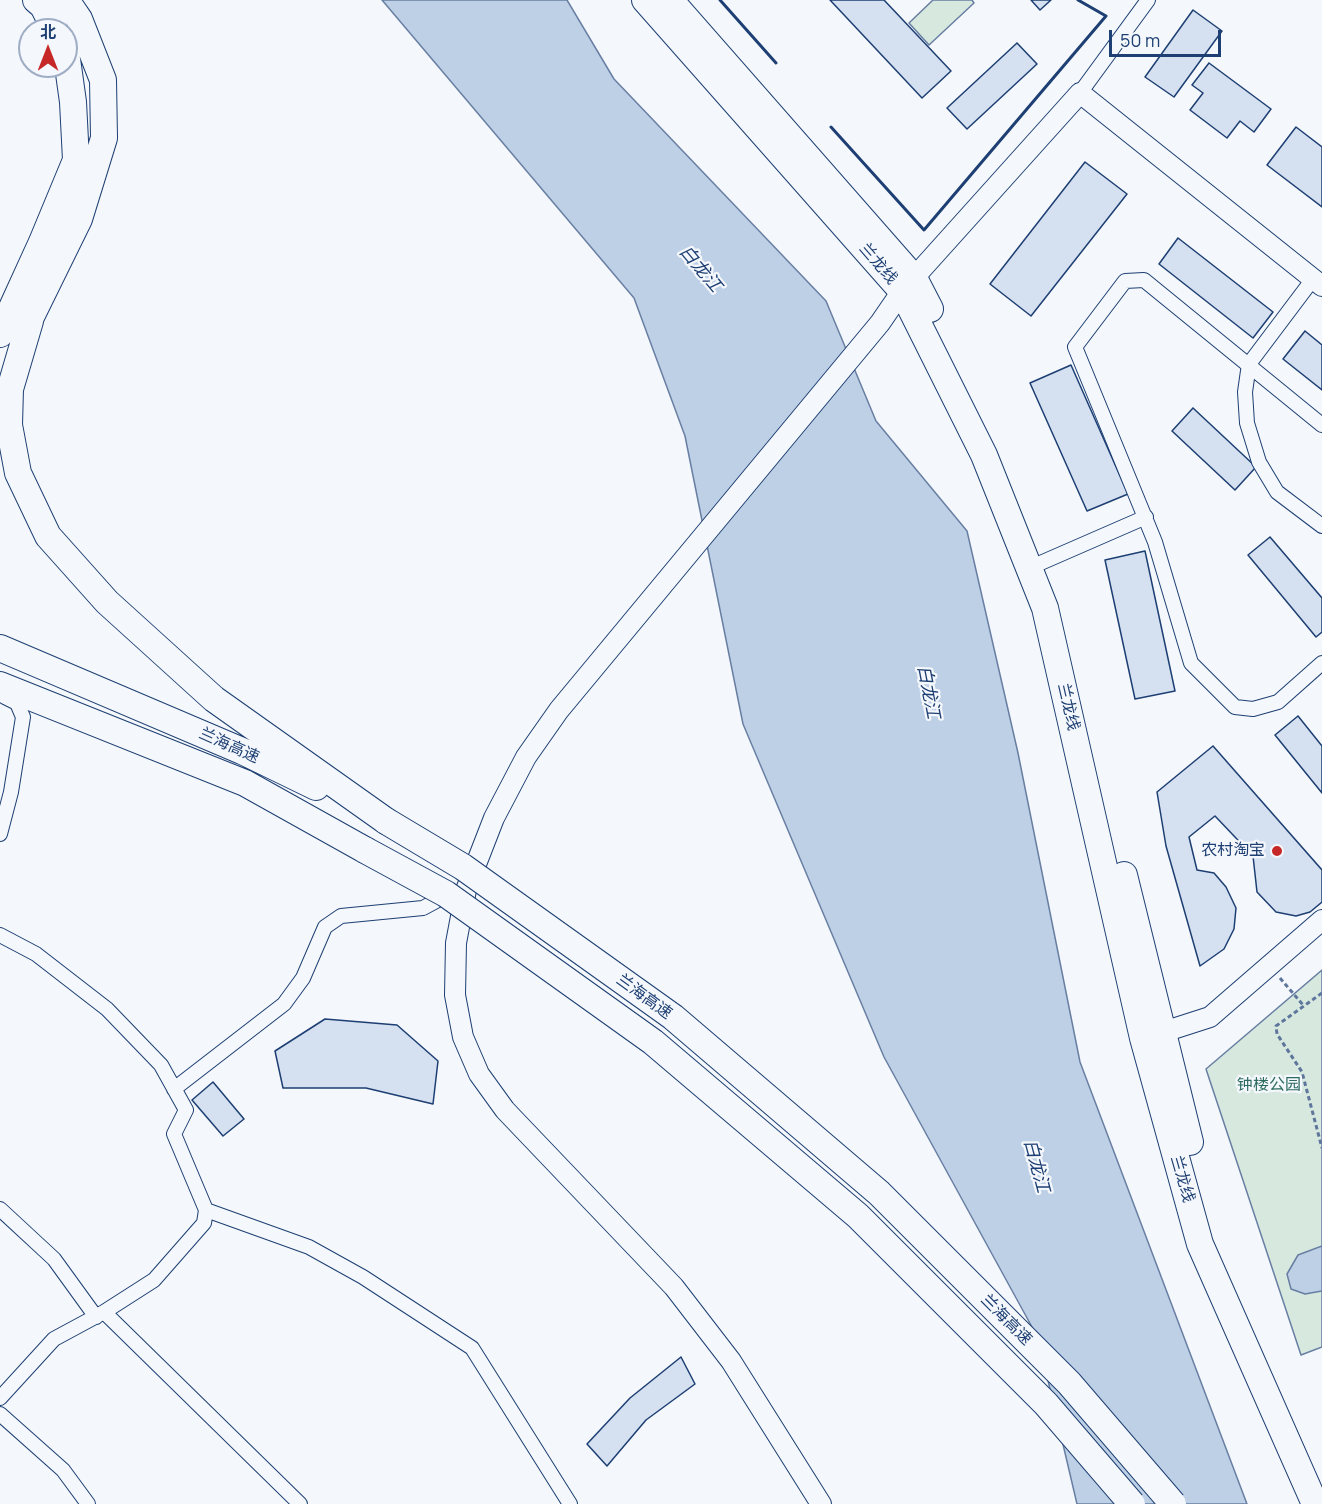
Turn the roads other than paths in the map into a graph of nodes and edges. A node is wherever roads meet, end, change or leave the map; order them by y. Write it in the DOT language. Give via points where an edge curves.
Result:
graph roads {
  1 [pos="36,0"];
  2 [pos="66,0"];
  3 [pos="645,0"];
  4 [pos="670,0"];
  5 [pos="1148,0"];
  6 [pos="50,18"];
  7 [pos="70,78"];
  8 [pos="1080,93"];
  9 [pos="1317,283"];
  10 [pos="908,285"];
  11 [pos="30,321"];
  12 [pos="0,334"];
  13 [pos="1249,364"];
  14 [pos="0,382"];
  15 [pos="1322,425"];
  16 [pos="1146,517"];
  17 [pos="1322,526"];
  18 [pos="1037,565"];
  19 [pos="9,652"];
  20 [pos="1322,663"];
  21 [pos="0,685"];
  22 [pos="0,695"];
  23 [pos="386,821"];
  24 [pos="0,834"];
  25 [pos="466,890"];
  26 [pos="1322,920"];
  27 [pos="0,935"];
  28 [pos="1152,1036"];
  29 [pos="174,1089"];
  30 [pos="0,1209"];
  31 [pos="206,1210"];
  32 [pos="100,1315"];
  33 [pos="0,1398"];
  34 [pos="0,1414"];
  35 [pos="1322,1483"];
  36 [pos="88,1504"];
  37 [pos="300,1504"];
  38 [pos="570,1504"];
  39 [pos="820,1504"];
  40 [pos="1132,1504"];
  41 [pos="1173,1504"];
  42 [pos="1315,1504"];
  1 -- 6 [label="highway"];
  2 -- 11 [label="highway" via="79,19 103,80 104,138 79,219"];
  3 -- 10 [label="highway, 兰龙线"];
  4 -- 10 [label="highway, 兰龙线"];
  5 -- 8 [label="street"];
  7 -- 12 [label="highway" via="76,160"];
  8 -- 9 [label="street"];
  8 -- 10 [label="street"];
  9 -- 13 [label="street"];
  10 -- 18 [label="highway, 兰龙线"];
  10 -- 25 [label="street" via="559,710 526,757 494,818"];
  11 -- 14 [label="highway"];
  11 -- 23 [label="highway" via="10,389 9,425 18,473 48,536 107,602 214,699"];
  13 -- 15 [label="street"];
  13 -- 16 [label="street" via="1144,280 1125,281 1075,347"];
  13 -- 17 [label="street" via="1245,392 1247,423 1258,462 1277,492"];
  16 -- 18 [label="street"];
  16 -- 20 [label="street" via="1191,663 1235,707 1253,709 1278,702"];
  18 -- 28 [label="highway, 兰龙线"];
  19 -- 23 [label="highway, 兰海高速" via="242,751"];
  21 -- 40 [label="highway, 兰海高速, bridge" via="245,783 446,894 653,1042 858,1216 1046,1404"];
  22 -- 24 [label="street" via="17,703 23,717"];
  23 -- 41 [label="highway, 兰海高速, bridge" via="463,867 673,1017 879,1193 1070,1383"];
  25 -- 29 [label="street" via="423,908 341,916 324,927 303,978 284,1004"];
  25 -- 39 [label="street" via="456,943 455,994 463,1037 478,1074 505,1110 674,1287 731,1361"];
  26 -- 28 [label="street" via="1210,1017"];
  27 -- 29 [label="street" via="36,954 107,1009 161,1065"];
  28 -- 35 [label="highway, 兰龙线" via="1214,1235"];
  28 -- 42 [label="highway, 兰龙线" via="1200,1244"];
  29 -- 31 [label="street" via="186,1110 174,1134"];
  30 -- 32 [label="street" via="54,1259"];
  31 -- 32 [label="street" via="204,1224 154,1280"];
  31 -- 38 [label="street" via="309,1246 472,1348"];
  32 -- 33 [label="street" via="54,1339"];
  32 -- 37 [label="street" via="192,1395"];
  34 -- 36 [label="street" via="63,1470"];
}
